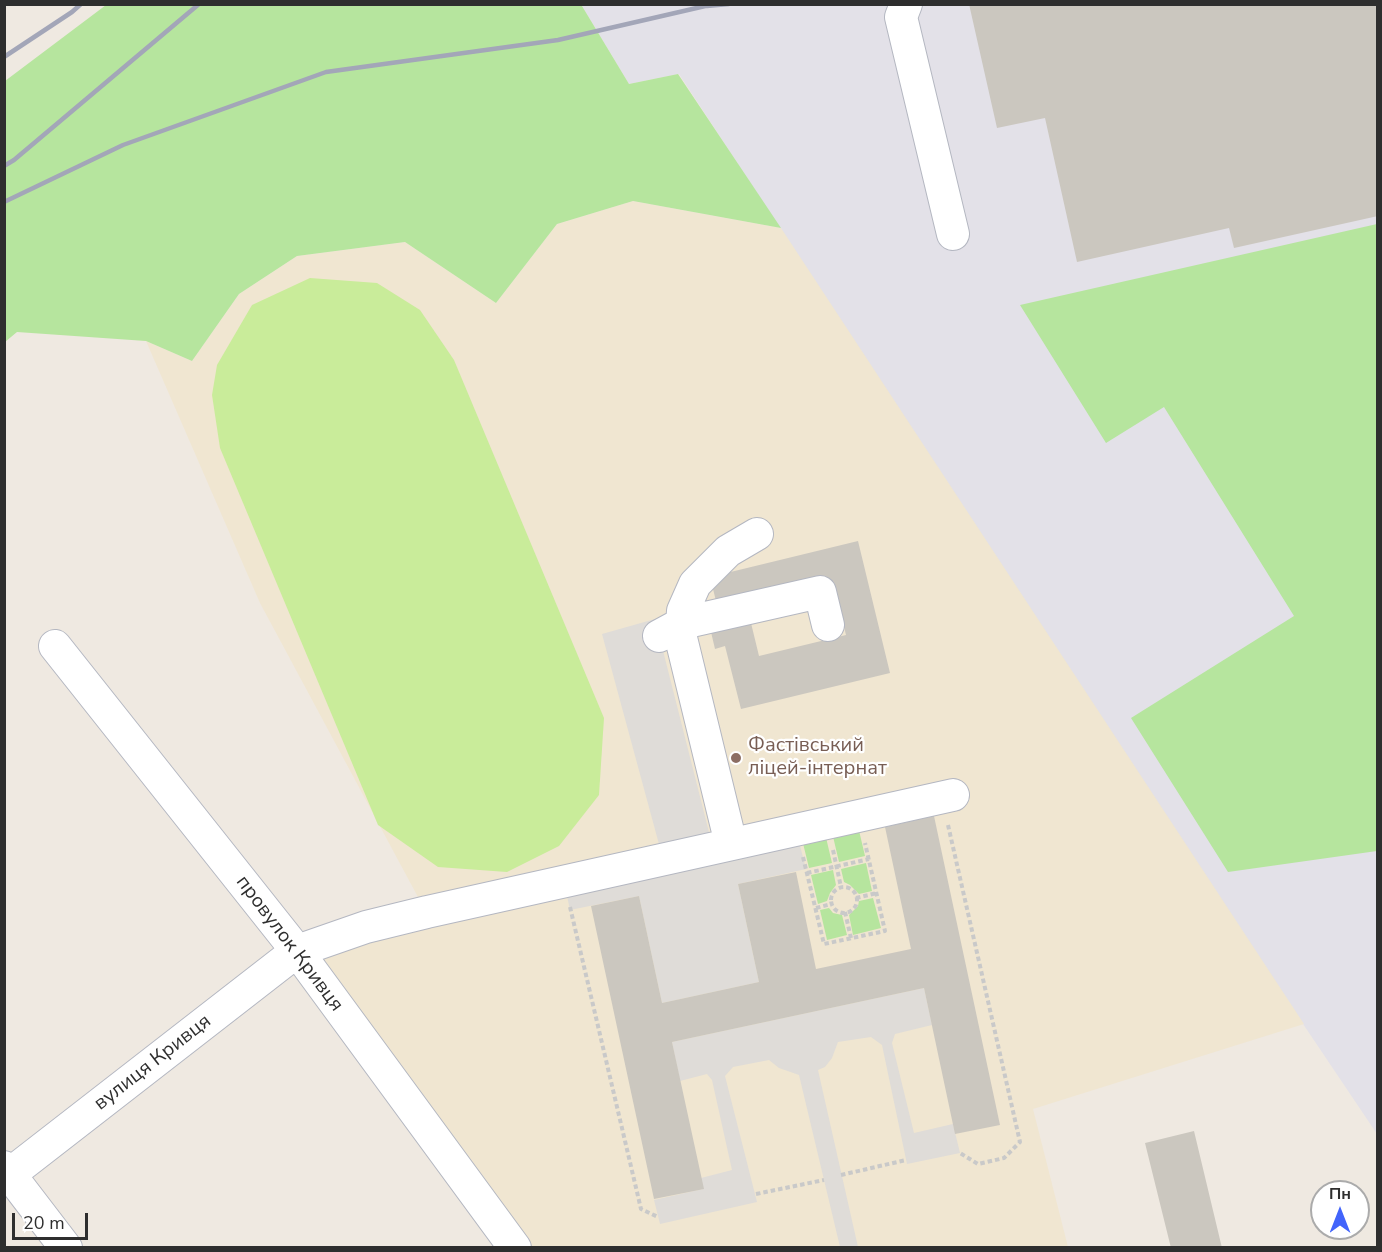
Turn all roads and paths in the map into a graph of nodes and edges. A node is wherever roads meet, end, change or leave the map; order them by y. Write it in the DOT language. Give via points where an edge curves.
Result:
graph roads {
  1 [pos="906,4"];
  2 [pos="953,234"];
  3 [pos="757,534"];
  4 [pos="828,626"];
  5 [pos="671,629"];
  6 [pos="55,646"];
  7 [pos="947,796"];
  8 [pos="859,816"];
  9 [pos="826,823"];
  10 [pos="796,830"];
  11 [pos="730,844"];
  12 [pos="869,859"];
  13 [pos="836,866"];
  14 [pos="807,873"];
  15 [pos="564,882"];
  16 [pos="841,887"];
  17 [pos="877,893"];
  18 [pos="856,898"];
  19 [pos="831,904"];
  20 [pos="816,908"];
  21 [pos="845,912"];
  22 [pos="851,938"];
  23 [pos="297,951"];
  24 [pos="960,1152"];
  25 [pos="906,1160"];
  26 [pos="7,1171"];
  27 [pos="841,1175"];
  28 [pos="824,1180"];
  29 [pos="756,1194"];
  30 [pos="658,1217"];
  31 [pos="66,1248"];
  32 [pos="514,1248"];
  1 -- 2 [label="street" via="901,17"];
  3 -- 5 [label="street" via="728,550 695,584"];
  4 -- 5 [label="street" via="820,592"];
  5 -- 11 [label="street" via="681,638"];
  6 -- 23 [label="street, провулок Кривця"];
  7 -- 8 [label="street, вулиця Кривця"];
  7 -- 24 [label="path" via="1020,1142 1004,1158 978,1164"];
  8 -- 9 [label="street, вулиця Кривця"];
  8 -- 12 [label="path"];
  9 -- 10 [label="street, вулиця Кривця"];
  9 -- 13 [label="path"];
  10 -- 11 [label="street, вулиця Кривця"];
  10 -- 14 [label="path"];
  11 -- 15 [label="street, вулиця Кривця"];
  12 -- 13 [label="path"];
  12 -- 17 [label="path"];
  13 -- 14 [label="path"];
  13 -- 16 [label="path"];
  14 -- 20 [label="path"];
  15 -- 23 [label="street, вулиця Кривця" via="366,927"];
  15 -- 30 [label="path" via="641,1209"];
  16 -- 18 [label="path" via="849,888"];
  16 -- 19 [label="path" via="831,895"];
  17 -- 18 [label="path"];
  17 -- 22 [label="path" via="885,931"];
  18 -- 21 [label="path" via="853,909"];
  19 -- 20 [label="path"];
  19 -- 21 [label="path" via="837,911"];
  20 -- 22 [label="path" via="825,944"];
  21 -- 22 [label="path"];
  23 -- 26 [label="street, вулиця Кривця"];
  23 -- 32 [label="street, провулок Кривця"];
  25 -- 27 [label="path"];
  26 -- 31 [label="street, вулиця Кривця"];
  28 -- 29 [label="path"];
}
